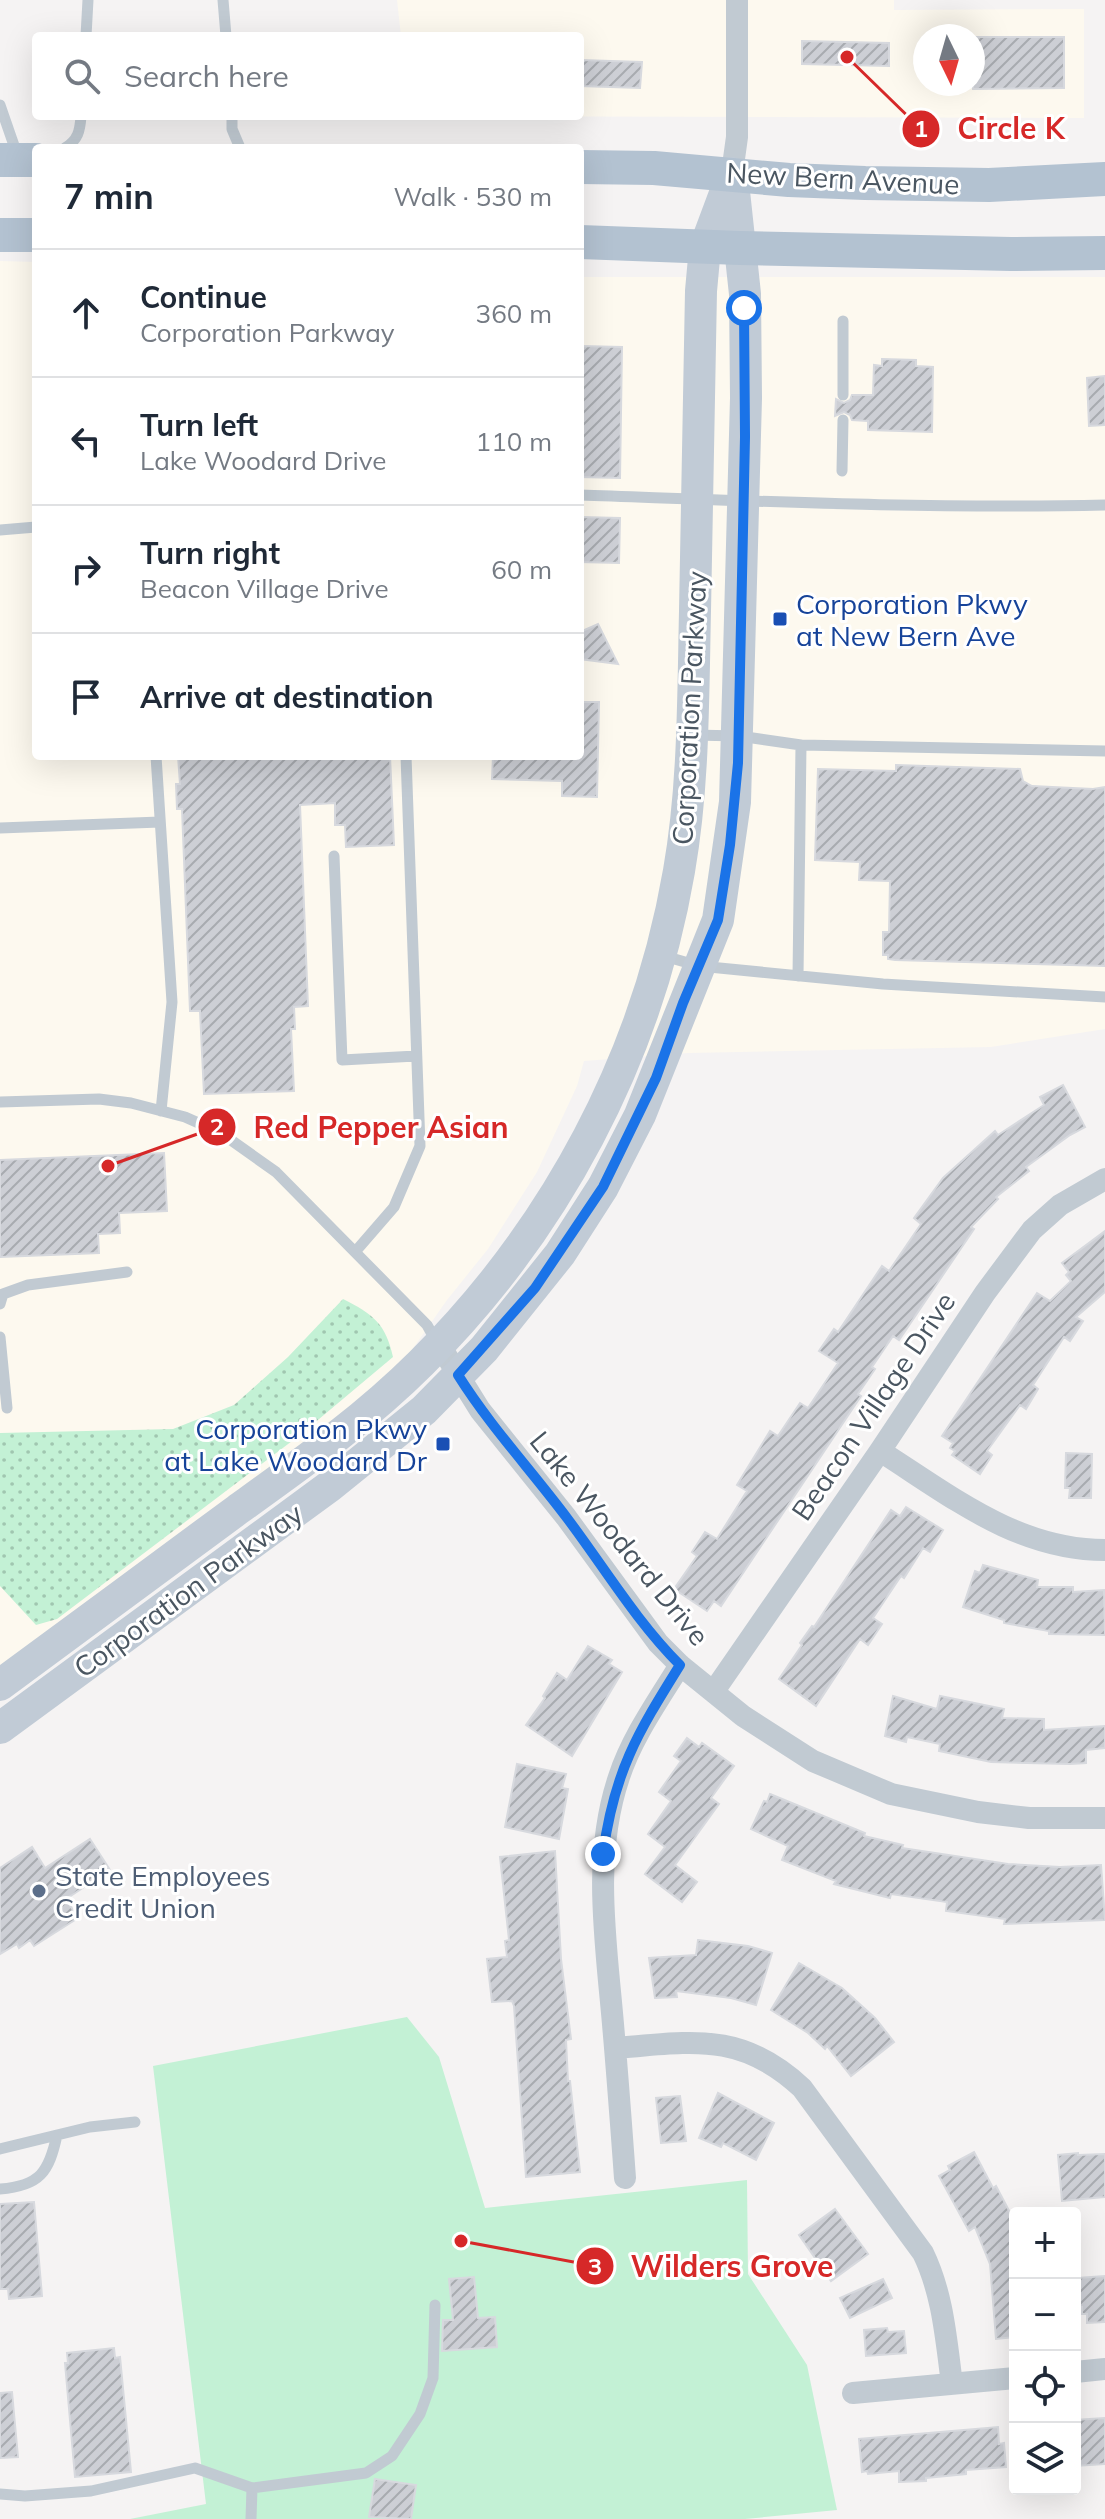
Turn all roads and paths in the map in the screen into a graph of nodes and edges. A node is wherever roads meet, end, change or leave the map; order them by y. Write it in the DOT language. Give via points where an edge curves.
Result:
graph roads {
  1 [pos="88,0"];
  2 [pos="223,0"];
  3 [pos="737,0"];
  4 [pos="86,32"];
  5 [pos="226,32"];
  6 [pos="0,105"];
  7 [pos="81,120"];
  8 [pos="232,120"];
  9 [pos="72,144"];
  10 [pos="238,144"];
  11 [pos="18,160"];
  12 [pos="584,167"];
  13 [pos="732,173"];
  14 [pos="1105,179"];
  15 [pos="0,235"];
  16 [pos="32,235"];
  17 [pos="584,242"];
  18 [pos="705,247"];
  19 [pos="740,248"];
  20 [pos="1105,253"];
  21 [pos="843,321"];
  22 [pos="843,395"];
  23 [pos="843,420"];
  24 [pos="842,471"];
  25 [pos="584,495"];
  26 [pos="697,501"];
  27 [pos="743,502"];
  28 [pos="1105,505"];
  29 [pos="32,527"];
  30 [pos="0,530"];
  31 [pos="692,735"];
  32 [pos="739,736"];
  33 [pos="801,745"];
  34 [pos="1105,751"];
  35 [pos="156,760"];
  36 [pos="406,760"];
  37 [pos="160,822"];
  38 [pos="0,828"];
  39 [pos="334,856"];
  40 [pos="660,954"];
  41 [pos="699,966"];
  42 [pos="798,976"];
  43 [pos="1105,997"];
  44 [pos="416,1056"];
  45 [pos="0,1102"];
  46 [pos="161,1111"];
  47 [pos="1105,1179"];
  48 [pos="355,1252"];
  49 [pos="127,1272"];
  50 [pos="0,1304"];
  51 [pos="0,1337"];
  52 [pos="439,1344"];
  53 [pos="458,1375"];
  54 [pos="7,1408"];
  55 [pos="880,1451"];
  56 [pos="1105,1550"];
  57 [pos="680,1665"];
  58 [pos="0,1685"];
  59 [pos="714,1691"];
  60 [pos="0,1728"];
  61 [pos="1105,1818"];
  62 [pos="615,2048"];
  63 [pos="135,2122"];
  64 [pos="57,2135"];
  65 [pos="0,2149"];
  66 [pos="625,2178"];
  67 [pos="0,2189"];
  68 [pos="435,2305"];
  69 [pos="1105,2369"];
  70 [pos="1081,2371"];
  71 [pos="1009,2379"];
  72 [pos="952,2384"];
  73 [pos="853,2393"];
  74 [pos="252,2488"];
  75 [pos="0,2494"];
  76 [pos="251,2519"];
  1 -- 4 [label="lane"];
  2 -- 5 [label="lane"];
  3 -- 13 [label="street, Corporation Parkway"];
  6 -- 11 [label="lane"];
  7 -- 9 [label="lane"];
  8 -- 10 [label="lane"];
  12 -- 13 [label="main road, New Bern Avenue"];
  13 -- 14 [label="main road, New Bern Avenue" via="789,180 989,185"];
  13 -- 18 [label="main road, Corporation Parkway"];
  13 -- 19 [label="main road, Corporation Parkway"];
  15 -- 16 [label="main road"];
  17 -- 18 [label="main road"];
  18 -- 19 [label="main road"];
  18 -- 26 [label="main road, Corporation Parkway"];
  19 -- 20 [label="main road"];
  19 -- 27 [label="main road, Corporation Parkway" via="745,294"];
  21 -- 22 [label="lane"];
  23 -- 24 [label="lane"];
  25 -- 26 [label="lane"];
  26 -- 27 [label="lane"];
  26 -- 31 [label="main road, Corporation Parkway"];
  27 -- 28 [label="lane"];
  27 -- 32 [label="main road, Corporation Parkway"];
  29 -- 30 [label="lane"];
  31 -- 32 [label="lane"];
  31 -- 40 [label="main road, Corporation Parkway" via="680,871"];
  32 -- 33 [label="lane"];
  32 -- 41 [label="main road, Corporation Parkway" via="725,885 718,920"];
  33 -- 34 [label="lane"];
  33 -- 42 [label="lane"];
  35 -- 37 [label="lane"];
  36 -- 44 [label="lane"];
  37 -- 38 [label="lane"];
  37 -- 46 [label="lane" via="172,1002"];
  39 -- 44 [label="lane" via="342,1060"];
  40 -- 41 [label="lane"];
  40 -- 52 [label="main road, Corporation Parkway" via="611,1095 574,1165 510,1264"];
  41 -- 42 [label="lane"];
  41 -- 53 [label="main road, Corporation Parkway" via="656,1078 603,1187 535,1288"];
  42 -- 43 [label="lane"];
  44 -- 48 [label="lane" via="420,1146 394,1207"];
  45 -- 46 [label="lane" via="99,1099"];
  46 -- 48 [label="lane" via="199,1121 241,1146 276,1172"];
  47 -- 55 [label="street, Beacon Village Drive" via="1060,1205 1032,1230"];
  48 -- 52 [label="lane"];
  49 -- 50 [label="lane" via="28,1285 3,1294"];
  51 -- 54 [label="lane"];
  52 -- 53 [label="street, Lake Woodard Drive"];
  52 -- 58 [label="main road, Corporation Parkway" via="364,1416"];
  53 -- 57 [label="street, Lake Woodard Drive" via="658,1643"];
  53 -- 60 [label="main road, Corporation Parkway" via="362,1461"];
  55 -- 56 [label="street" via="1004,1528 1045,1542"];
  55 -- 59 [label="street, Beacon Village Drive"];
  57 -- 59 [label="street, Lake Woodard Drive"];
  57 -- 62 [label="street" via="630,1749 607,1822 602,1886"];
  59 -- 61 [label="street, Lake Woodard Drive" via="813,1761 891,1794 978,1812"];
  62 -- 66 [label="street"];
  62 -- 72 [label="street" via="724,2044 781,2068 802,2088 923,2253 940,2299"];
  63 -- 64 [label="lane"];
  64 -- 65 [label="lane"];
  64 -- 67 [label="lane" via="44,2174 22,2188"];
  68 -- 74 [label="lane" via="433,2378 420,2414 392,2456 366,2473"];
  69 -- 70 [label="street"];
  71 -- 72 [label="street"];
  72 -- 73 [label="street"];
  74 -- 75 [label="lane" via="195,2468 91,2491"];
  74 -- 76 [label="lane"];
}
